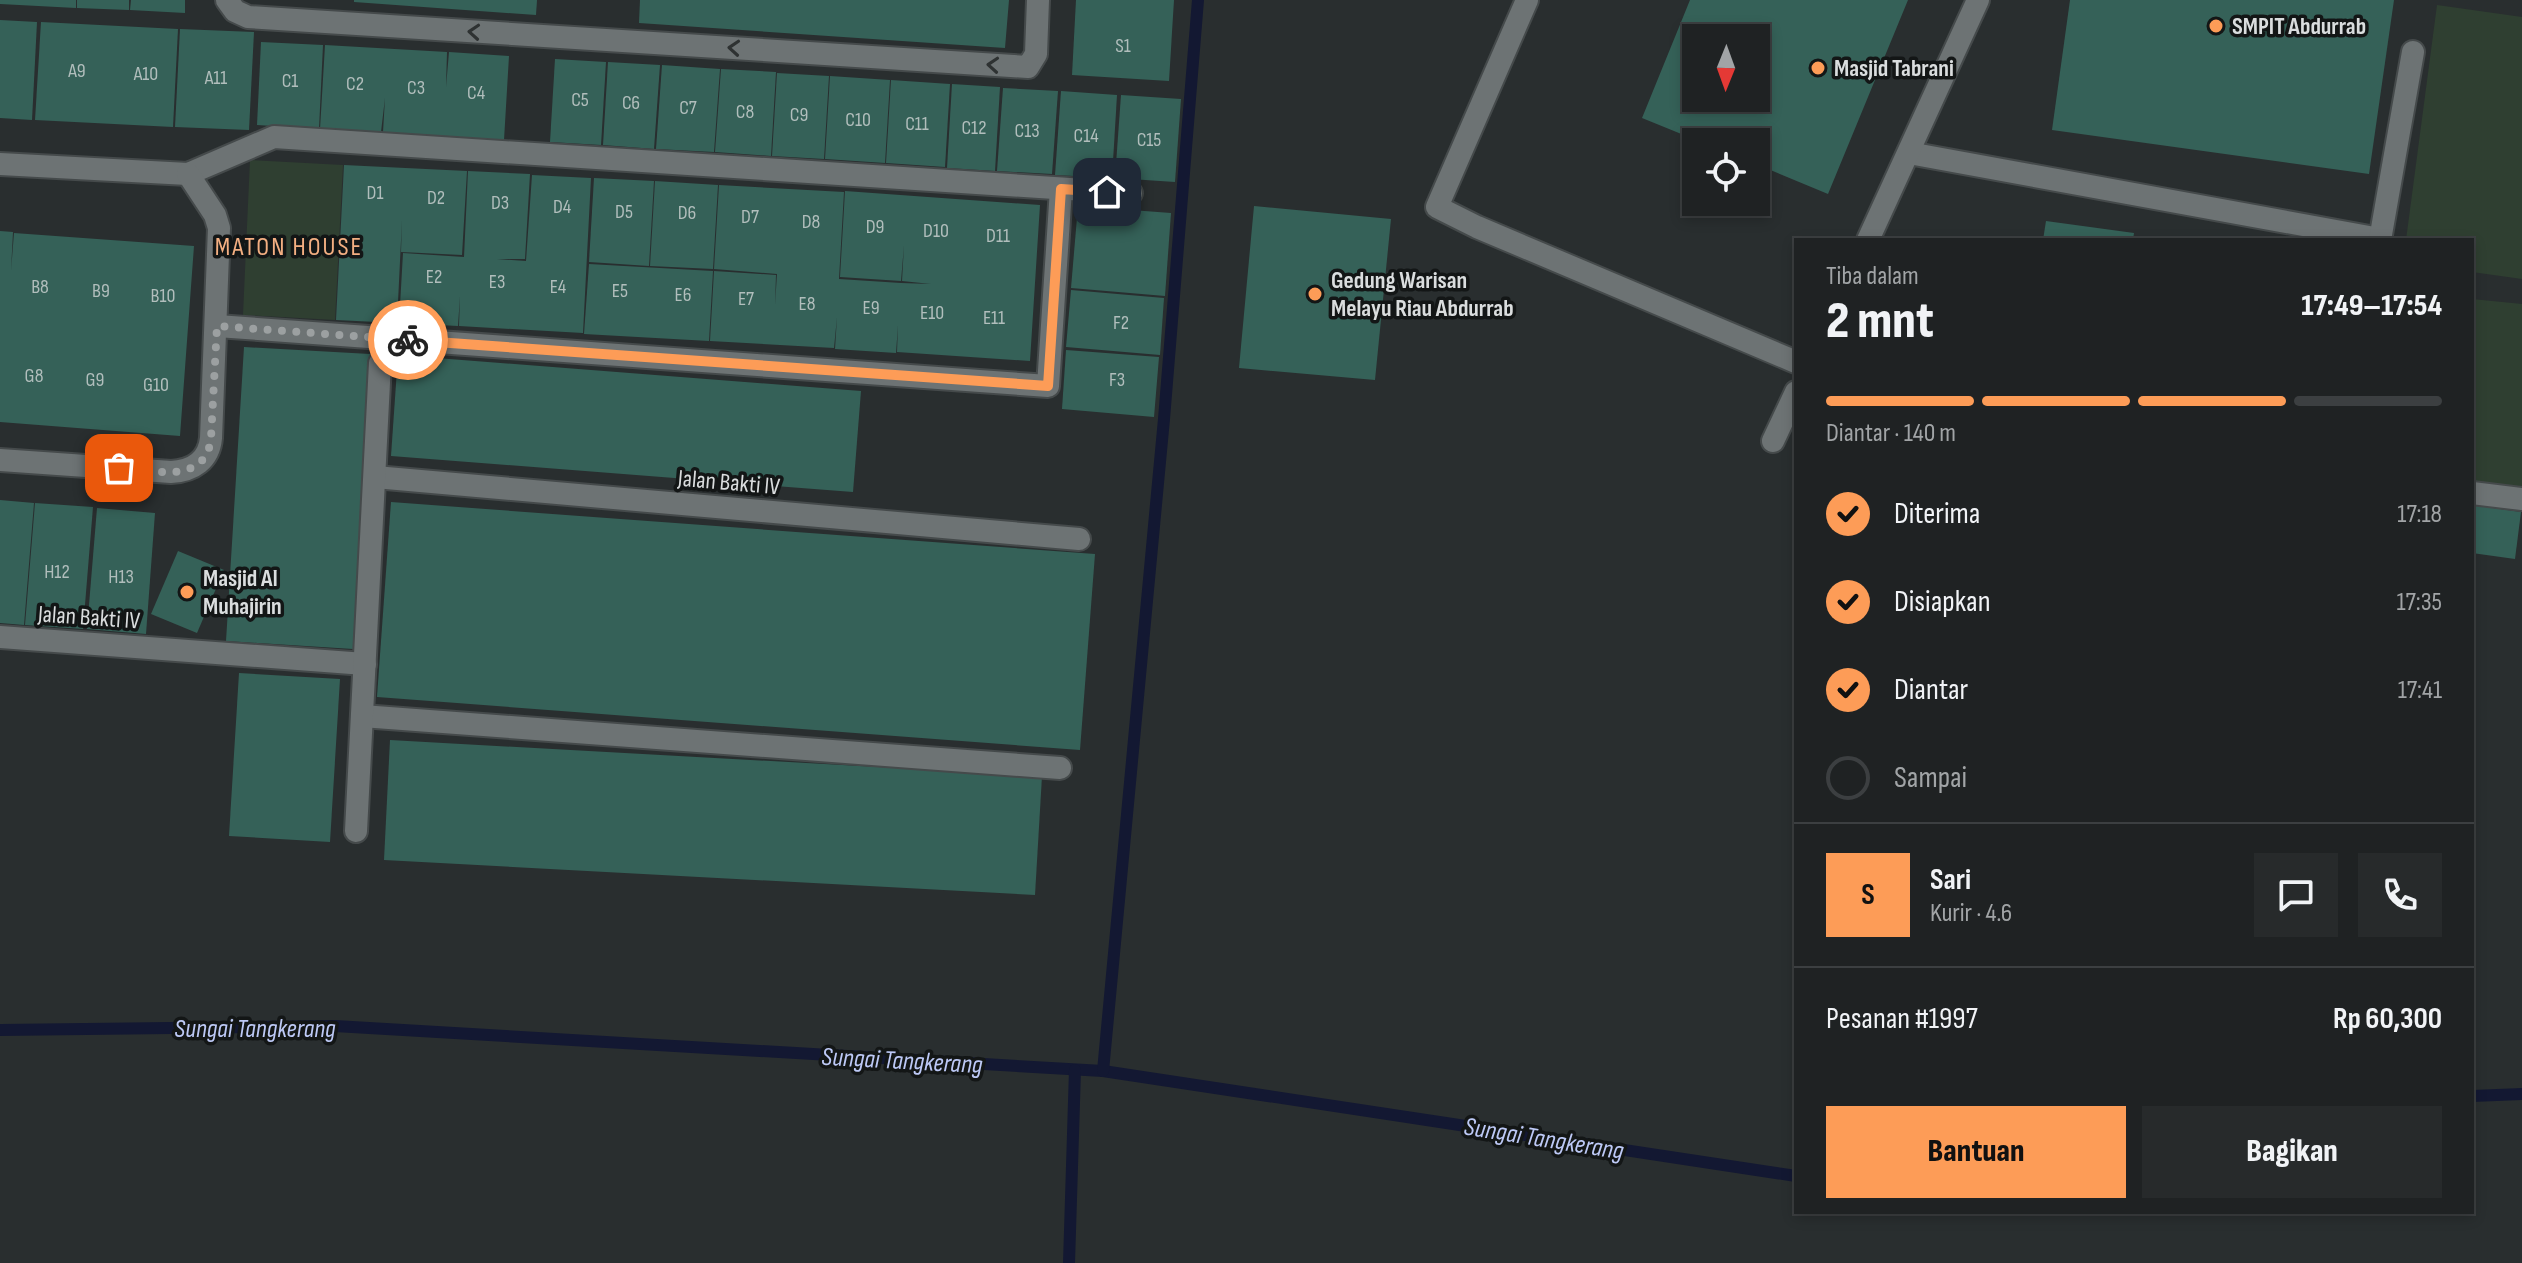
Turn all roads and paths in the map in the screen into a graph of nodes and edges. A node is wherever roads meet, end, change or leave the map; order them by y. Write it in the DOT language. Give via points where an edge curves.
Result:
graph roads {
  1 [pos="227,0"];
  2 [pos="1038,0"];
  3 [pos="1527,0"];
  4 [pos="1978,0"];
  5 [pos="2413,52"];
  6 [pos="1909,153"];
  7 [pos="0,164"];
  8 [pos="188,174"];
  9 [pos="1061,189"];
  10 [pos="1131,193"];
  11 [pos="1869,238"];
  12 [pos="2375,238"];
  13 [pos="2380,238"];
  14 [pos="217,326"];
  15 [pos="1794,361"];
  16 [pos="380,363"];
  17 [pos="1794,396"];
  18 [pos="1773,441"];
  19 [pos="0,460"];
  20 [pos="375,477"];
  21 [pos="2474,493"];
  22 [pos="2522,499"];
  23 [pos="1079,539"];
  24 [pos="0,637"];
  25 [pos="365,664"];
  26 [pos="362,716"];
  27 [pos="1060,768"];
  28 [pos="356,831"];
  2 -- 1 [label="street, one-way" via="1036,54 1028,67 248,17"];
  3 -- 15 [label="street" via="1437,207"];
  4 -- 6 [label="street"];
  5 -- 13 [label="street"];
  6 -- 11 [label="street"];
  6 -- 12 [label="street"];
  7 -- 8 [label="street"];
  8 -- 9 [label="street" via="274,137"];
  8 -- 14 [label="street" via="219,228"];
  9 -- 10 [label="street"];
  9 -- 14 [label="street" via="1048,386"];
  14 -- 19 [label="street" via="210,447 197,465 171,472"];
  16 -- 20 [label="street"];
  17 -- 18 [label="street"];
  20 -- 23 [label="street, Jalan Bakti IV"];
  20 -- 25 [label="street"];
  21 -- 22 [label="street"];
  24 -- 25 [label="street, Jalan Bakti IV"];
  25 -- 26 [label="street"];
  26 -- 27 [label="street"];
  26 -- 28 [label="street"];
}
